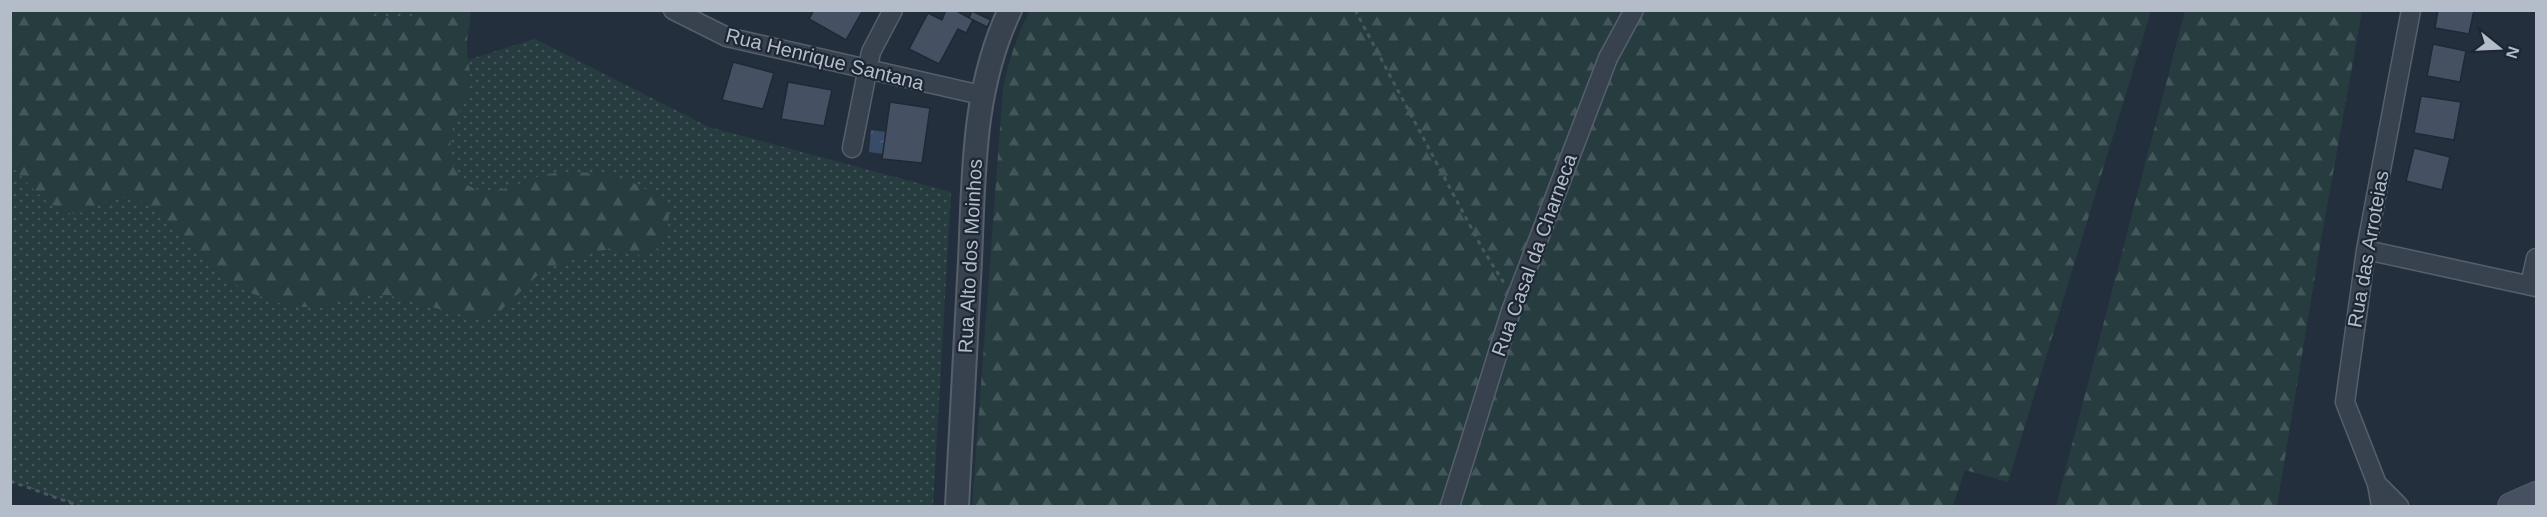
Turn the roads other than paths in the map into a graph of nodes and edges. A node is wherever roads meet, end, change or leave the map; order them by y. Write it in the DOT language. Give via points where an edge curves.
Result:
graph roads {
  1 [pos="673,10"];
  2 [pos="893,10"];
  3 [pos="1010,10"];
  4 [pos="1634,10"];
  5 [pos="2411,10"];
  6 [pos="866,71"];
  7 [pos="981,95"];
  8 [pos="852,148"];
  9 [pos="2366,250"];
  10 [pos="2536,258"];
  11 [pos="2533,286"];
  12 [pos="2377,484"];
  13 [pos="2536,495"];
  14 [pos="957,507"];
  15 [pos="1450,507"];
  16 [pos="2380,507"];
  17 [pos="2399,507"];
  18 [pos="2511,507"];
  1 -- 6 [label="street, Rua Henrique Santana" via="727,37"];
  2 -- 6 [label="street" via="871,52"];
  3 -- 7 [label="street, Rua Alto dos Moinhos" via="989,62"];
  4 -- 15 [label="street, Rua Casal da Charneca" via="1608,58 1515,300"];
  5 -- 9 [label="street, Rua das Arroteias"];
  6 -- 7 [label="street, Rua Henrique Santana"];
  6 -- 8 [label="street"];
  7 -- 14 [label="street, Rua Alto dos Moinhos"];
  9 -- 11 [label="street"];
  9 -- 12 [label="street, Rua das Arroteias" via="2345,402"];
  10 -- 11 [label="street"];
  12 -- 16 [label="street, Rua das Arroteias"];
  12 -- 17 [label="street, Rua das Arroteias"];
  13 -- 18 [label="main road"];
}
